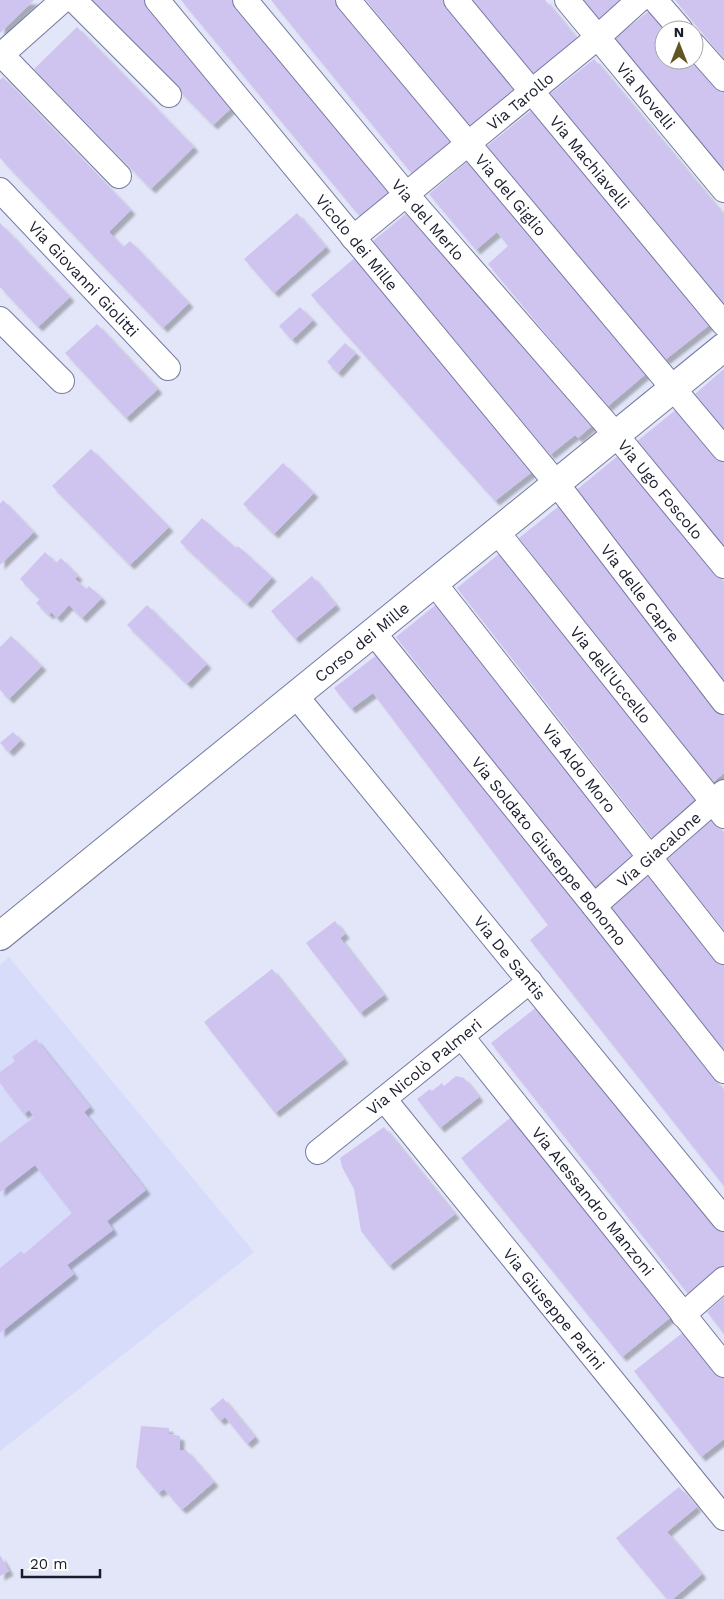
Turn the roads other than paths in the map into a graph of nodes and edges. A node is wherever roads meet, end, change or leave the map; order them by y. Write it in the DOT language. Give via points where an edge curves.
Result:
graph roads {
  1 [pos="63,0"];
  2 [pos="74,0"];
  3 [pos="157,0"];
  4 [pos="245,0"];
  5 [pos="348,0"];
  6 [pos="456,0"];
  7 [pos="567,0"];
  8 [pos="639,0"];
  9 [pos="654,0"];
  10 [pos="672,20"];
  11 [pos="598,37"];
  12 [pos="0,55"];
  13 [pos="704,56"];
  14 [pos="724,79"];
  15 [pos="532,92"];
  16 [pos="169,95"];
  17 [pos="467,144"];
  18 [pos="119,176"];
  19 [pos="0,190"];
  20 [pos="724,190"];
  21 [pos="406,194"];
  22 [pos="353,238"];
  23 [pos="0,319"];
  24 [pos="724,324"];
  25 [pos="724,348"];
  26 [pos="168,368"];
  27 [pos="62,381"];
  28 [pos="674,388"];
  29 [pos="616,435"];
  30 [pos="724,449"];
  31 [pos="557,484"];
  32 [pos="498,533"];
  33 [pos="724,566"];
  34 [pos="435,584"];
  35 [pos="373,632"];
  36 [pos="296,696"];
  37 [pos="724,702"];
  38 [pos="720,803"];
  39 [pos="650,859"];
  40 [pos="594,906"];
  41 [pos="0,936"];
  42 [pos="724,952"];
  43 [pos="530,981"];
  44 [pos="462,1037"];
  45 [pos="724,1071"];
  46 [pos="384,1099"];
  47 [pos="318,1152"];
  48 [pos="724,1219"];
  49 [pos="724,1279"];
  50 [pos="683,1315"];
  51 [pos="724,1365"];
  52 [pos="724,1518"];
  1 -- 12 [label="street"];
  2 -- 16 [label="street"];
  3 -- 22 [label="street, Vicolo dei Mille"];
  4 -- 21 [label="street, Via del Merlo"];
  5 -- 17 [label="street, Via del Giglio"];
  6 -- 15 [label="street, Via Machiavelli"];
  7 -- 11 [label="street, Via Novelli"];
  8 -- 11 [label="street, Via Tarollo"];
  9 -- 10 [label="street"];
  11 -- 15 [label="street, Via Tarollo"];
  11 -- 20 [label="street, Via Novelli"];
  12 -- 18 [label="street"];
  13 -- 14 [label="street"];
  15 -- 17 [label="street, Via Tarollo"];
  15 -- 24 [label="street, Via Machiavelli"];
  17 -- 21 [label="street, Via Tarollo"];
  17 -- 28 [label="street, Via del Giglio"];
  19 -- 26 [label="street, Via Giovanni Giolitti"];
  21 -- 22 [label="street, Via Tarollo"];
  21 -- 29 [label="street, Via del Merlo"];
  22 -- 31 [label="street, Vicolo dei Mille"];
  23 -- 27 [label="street"];
  25 -- 28 [label="street, Corso dei Mille"];
  28 -- 29 [label="street, Corso dei Mille"];
  28 -- 30 [label="street, Via del Giglio"];
  29 -- 31 [label="street, Corso dei Mille"];
  29 -- 33 [label="street, Via Ugo Foscolo"];
  31 -- 32 [label="street, Corso dei Mille"];
  31 -- 37 [label="street, Via delle Capre"];
  32 -- 34 [label="street, Corso dei Mille"];
  32 -- 38 [label="street, Via dell'Uccello"];
  34 -- 35 [label="street, Corso dei Mille"];
  34 -- 39 [label="street, Via Aldo Moro"];
  35 -- 36 [label="street, Corso dei Mille"];
  35 -- 40 [label="street, Via Soldato Giuseppe Bonomo"];
  36 -- 41 [label="street, Corso dei Mille"];
  36 -- 43 [label="street, Via De Santis"];
  38 -- 39 [label="street, Via Giacalone"];
  39 -- 40 [label="street, Via Giacalone"];
  39 -- 42 [label="street, Via Aldo Moro"];
  40 -- 45 [label="street, Via Soldato Giuseppe Bonomo"];
  43 -- 44 [label="street, Via Nicolò Palmeri"];
  43 -- 48 [label="street, Via De Santis"];
  44 -- 46 [label="street, Via Nicolò Palmeri"];
  44 -- 50 [label="street, Via Alessandro Manzoni"];
  46 -- 47 [label="street, Via Nicolò Palmeri"];
  46 -- 52 [label="street, Via Giuseppe Parini"];
  49 -- 50 [label="street"];
  50 -- 51 [label="street, Via Alessandro Manzoni"];
}
